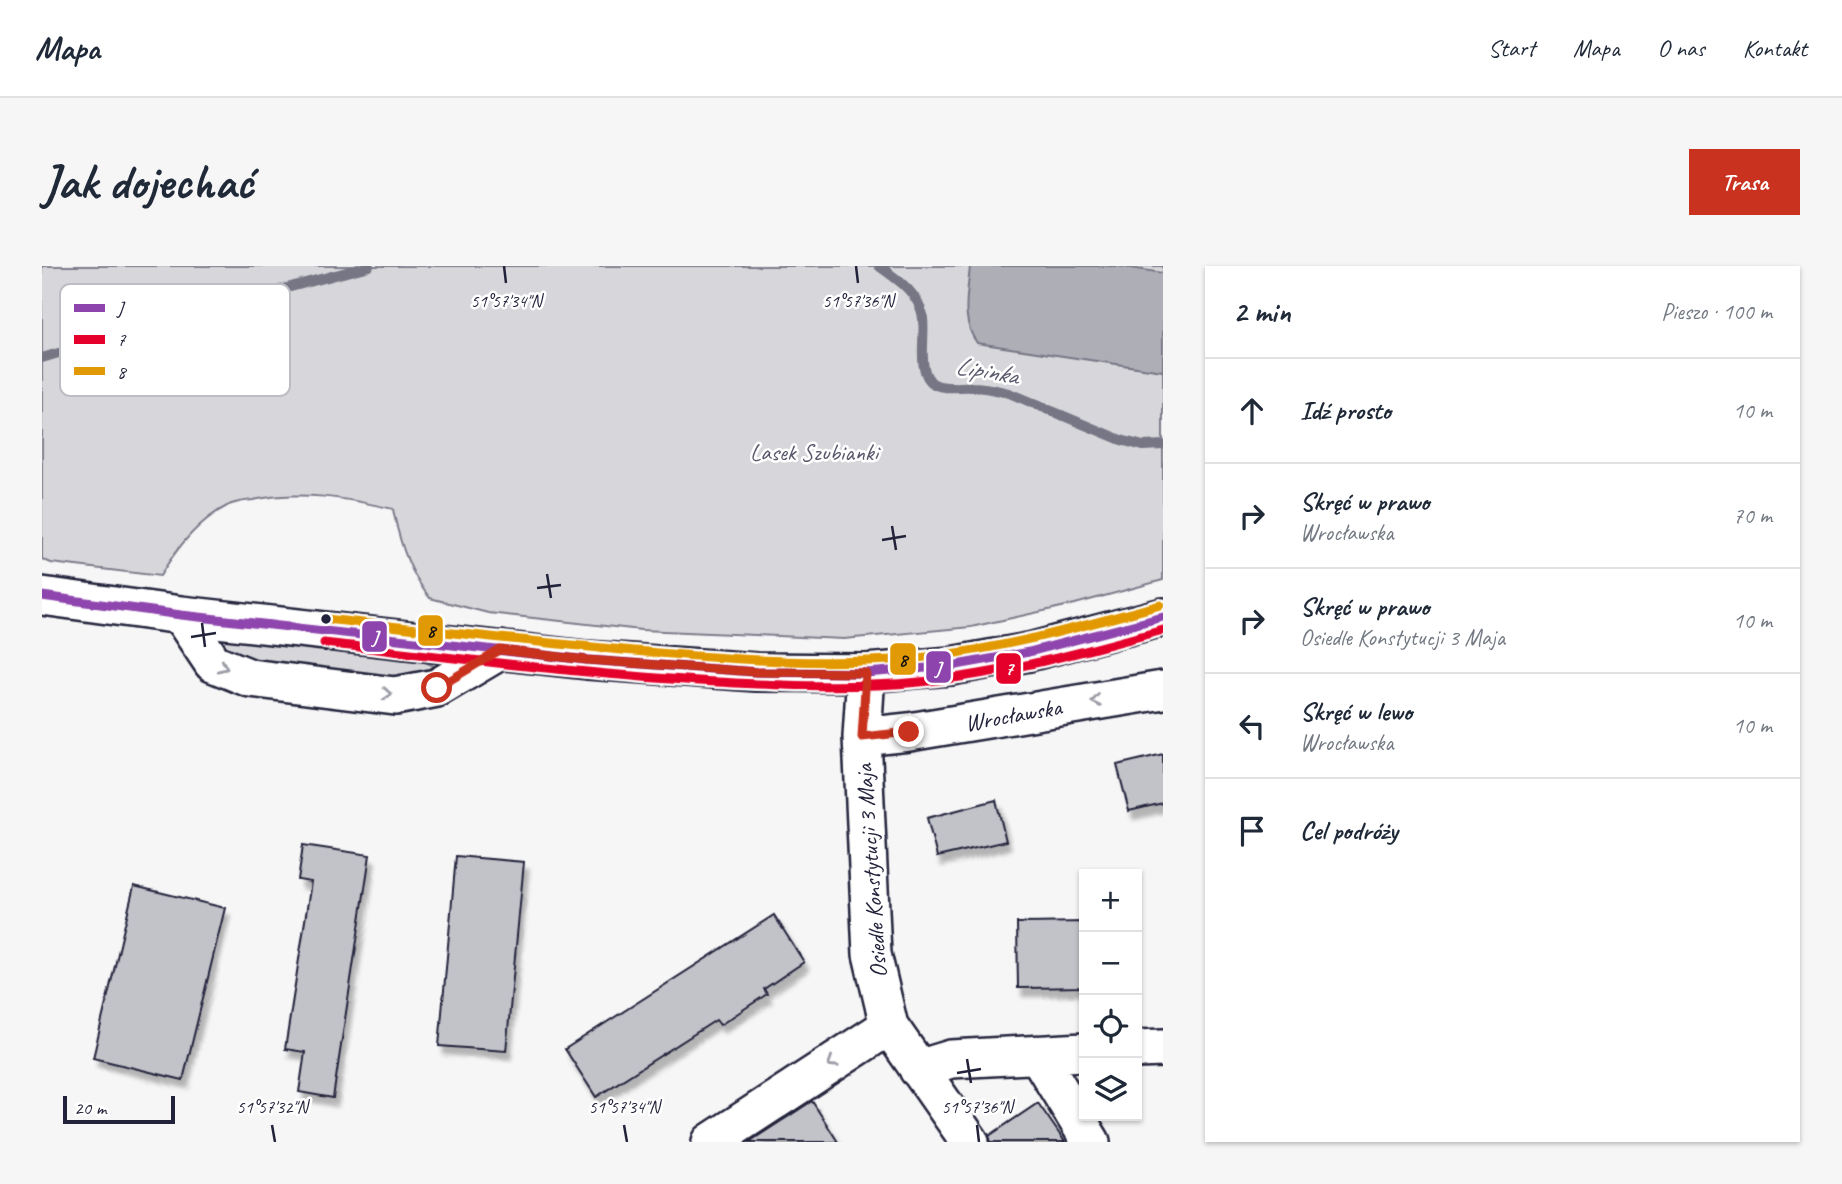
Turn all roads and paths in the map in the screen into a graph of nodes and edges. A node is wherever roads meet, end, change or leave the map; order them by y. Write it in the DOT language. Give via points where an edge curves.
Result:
graph roads {
  1 [pos="42,596"];
  2 [pos="181,615"];
  3 [pos="1163,617"];
  4 [pos="500,650"];
  5 [pos="866,673"];
  6 [pos="1163,690"];
  7 [pos="862,737"];
  8 [pos="889,1026"];
  9 [pos="1163,1048"];
  10 [pos="1142,1049"];
  11 [pos="1079,1052"];
  12 [pos="1038,1055"];
  13 [pos="918,1069"];
  14 [pos="711,1142"];
  15 [pos="971,1142"];
  16 [pos="1091,1142"];
  1 -- 2 [label="street"];
  2 -- 4 [label="street"];
  2 -- 4 [label="street, one-way" via="213,663 250,678 395,696 437,688"];
  3 -- 5 [label="street" via="1029,652 951,666"];
  4 -- 5 [label="street" via="757,672"];
  5 -- 7 [label="street, Osiedle Konstytucji 3 Maja"];
  6 -- 7 [label="street, Wrocławska, one-way"];
  7 -- 8 [label="street, Osiedle Konstytucji 3 Maja" via="872,954"];
  8 -- 13 [label="street, Osiedle Konstytucji 3 Maja"];
  8 -- 14 [label="street, one-way"];
  9 -- 10 [label="street"];
  11 -- 12 [label="street"];
  12 -- 13 [label="street" via="951,1059"];
  12 -- 16 [label="street"];
  13 -- 15 [label="street, Osiedle Konstytucji 3 Maja"];
}
